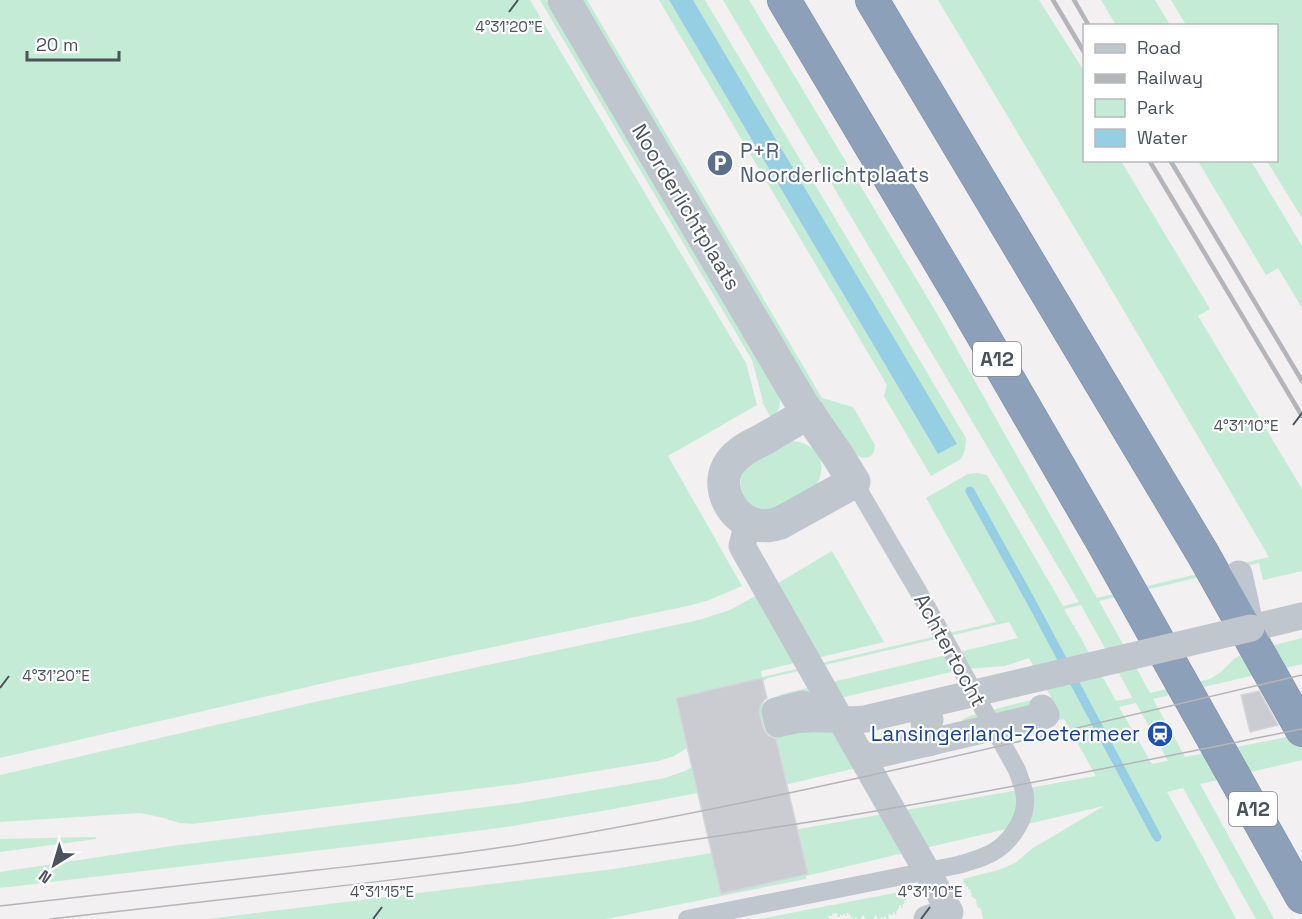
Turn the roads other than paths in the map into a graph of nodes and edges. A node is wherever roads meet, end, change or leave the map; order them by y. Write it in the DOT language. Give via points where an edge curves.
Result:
graph roads {
  1 [pos="564,0"];
  2 [pos="784,0"];
  3 [pos="872,0"];
  4 [pos="809,413"];
  5 [pos="854,482"];
  6 [pos="748,522"];
  7 [pos="1239,574"];
  8 [pos="1302,616"];
  9 [pos="1251,628"];
  10 [pos="957,682"];
  11 [pos="982,692"];
  12 [pos="845,708"];
  13 [pos="1042,708"];
  14 [pos="993,728"];
  15 [pos="1302,730"];
  16 [pos="863,758"];
  17 [pos="927,872"];
  18 [pos="1302,897"];
  19 [pos="687,919"];
  20 [pos="927,919"];
  1 -- 4 [label="street, Noorderlichtplaats"];
  2 -- 18 [label="highway, A12" via="1102,541"];
  3 -- 15 [label="highway" via="1203,554"];
  4 -- 5 [label="street, Noorderlichtplaats"];
  4 -- 6 [label="street" via="741,452 729,464 724,482 727,500"];
  5 -- 6 [label="street" via="780,523 760,526"];
  5 -- 14 [label="lane, Achtertocht"];
  6 -- 12 [label="street" via="742,546"];
  7 -- 9 [label="street"];
  8 -- 9 [label="street"];
  9 -- 11 [label="street, bridge"];
  10 -- 11 [label="street" via="979,677"];
  11 -- 12 [label="street, bridge" via="848,721 808,718 778,724 775,711 803,704 806,717"];
  12 -- 16 [label="street"];
  13 -- 14 [label="street" via="1046,715"];
  14 -- 16 [label="street" via="929,732"];
  14 -- 17 [label="lane, Achtertocht" via="1023,785 1022,818 992,853"];
  16 -- 17 [label="street"];
  17 -- 19 [label="lane, Achtertocht"];
  17 -- 20 [label="street" via="950,912"];
}
